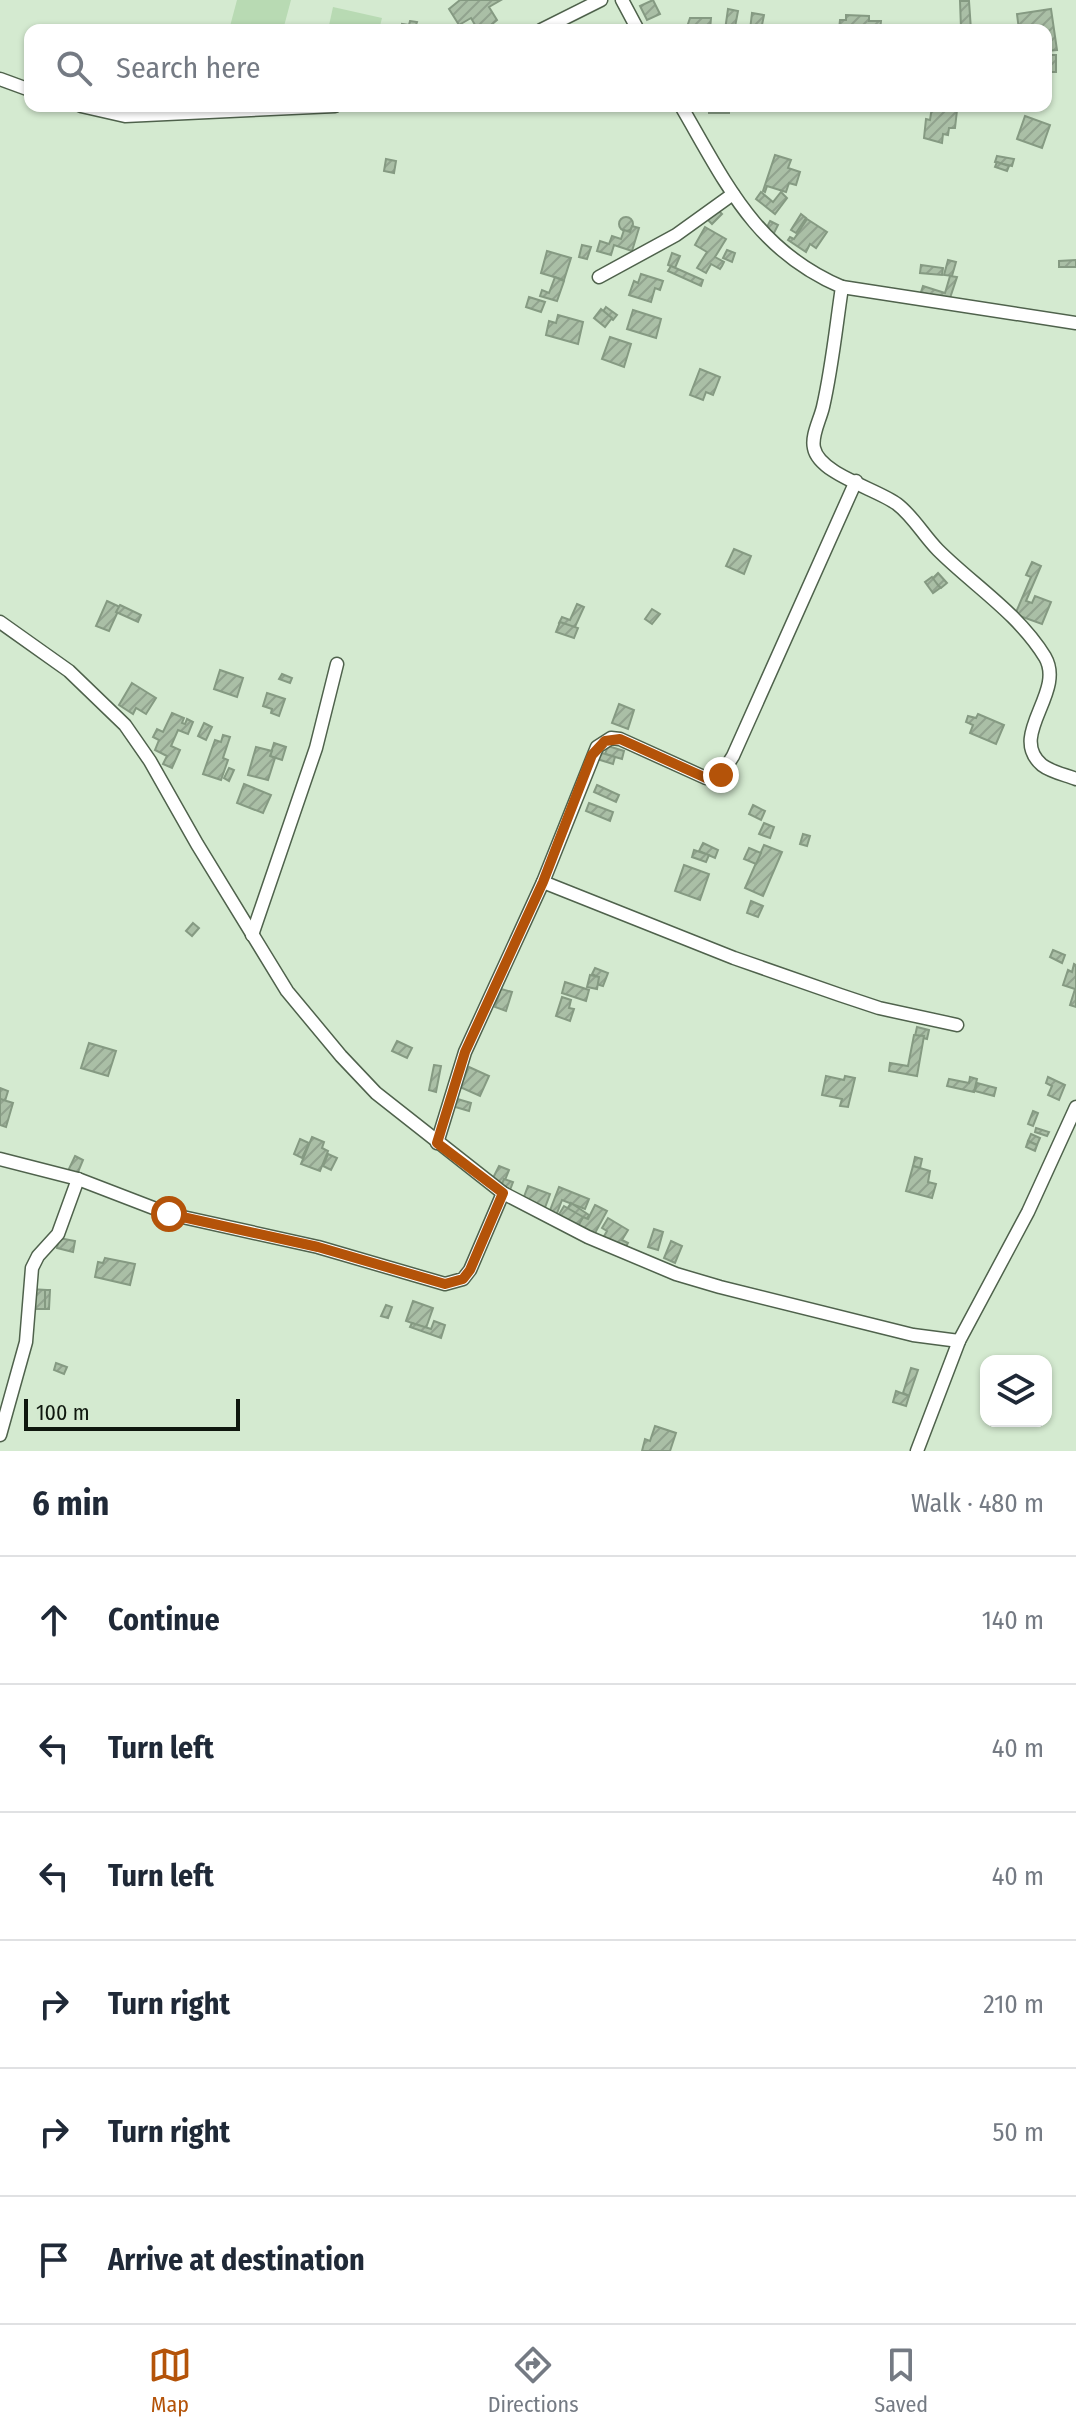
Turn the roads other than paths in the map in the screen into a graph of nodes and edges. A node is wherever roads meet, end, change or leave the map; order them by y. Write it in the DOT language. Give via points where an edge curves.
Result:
graph roads {
  1 [pos="601,0"];
  2 [pos="622,0"];
  3 [pos="553,24"];
  4 [pos="635,24"];
  5 [pos="0,79"];
  6 [pos="24,88"];
  7 [pos="107,112"];
  8 [pos="209,112"];
  9 [pos="685,112"];
  10 [pos="733,194"];
  11 [pos="599,277"];
  12 [pos="842,287"];
  13 [pos="1076,323"];
  14 [pos="856,481"];
  15 [pos="0,622"];
  16 [pos="337,664"];
  17 [pos="1076,779"];
  18 [pos="543,882"];
  19 [pos="252,935"];
  20 [pos="957,1025"];
  21 [pos="1076,1107"];
  22 [pos="437,1143"];
  23 [pos="0,1159"];
  24 [pos="78,1179"];
  25 [pos="503,1193"];
  26 [pos="959,1341"];
  27 [pos="0,1435"];
  28 [pos="917,1451"];
  1 -- 3 [label="street"];
  2 -- 4 [label="street"];
  5 -- 6 [label="street"];
  7 -- 8 [label="street"];
  9 -- 10 [label="street"];
  10 -- 11 [label="street" via="676,235"];
  10 -- 12 [label="street" via="754,225 789,256"];
  12 -- 13 [label="street"];
  12 -- 14 [label="street" via="813,444 827,468"];
  14 -- 17 [label="street" via="899,505 938,550 1011,616 1046,659 1049,689 1030,739 1033,752 1043,766"];
  14 -- 18 [label="street" via="721,775 706,778 620,739 605,741 592,755"];
  15 -- 19 [label="street" via="69,671 125,725"];
  16 -- 19 [label="street" via="316,748"];
  18 -- 20 [label="street" via="840,995"];
  18 -- 22 [label="street" via="465,1052"];
  19 -- 22 [label="street" via="287,991 341,1056"];
  21 -- 26 [label="street" via="1028,1212"];
  22 -- 25 [label="street"];
  23 -- 24 [label="street"];
  24 -- 25 [label="street" via="169,1214 318,1247 445,1284 463,1279 470,1270"];
  24 -- 27 [label="street" via="58,1234 32,1268 26,1342"];
  25 -- 26 [label="street" via="676,1274 913,1335"];
  26 -- 28 [label="street"];
}
